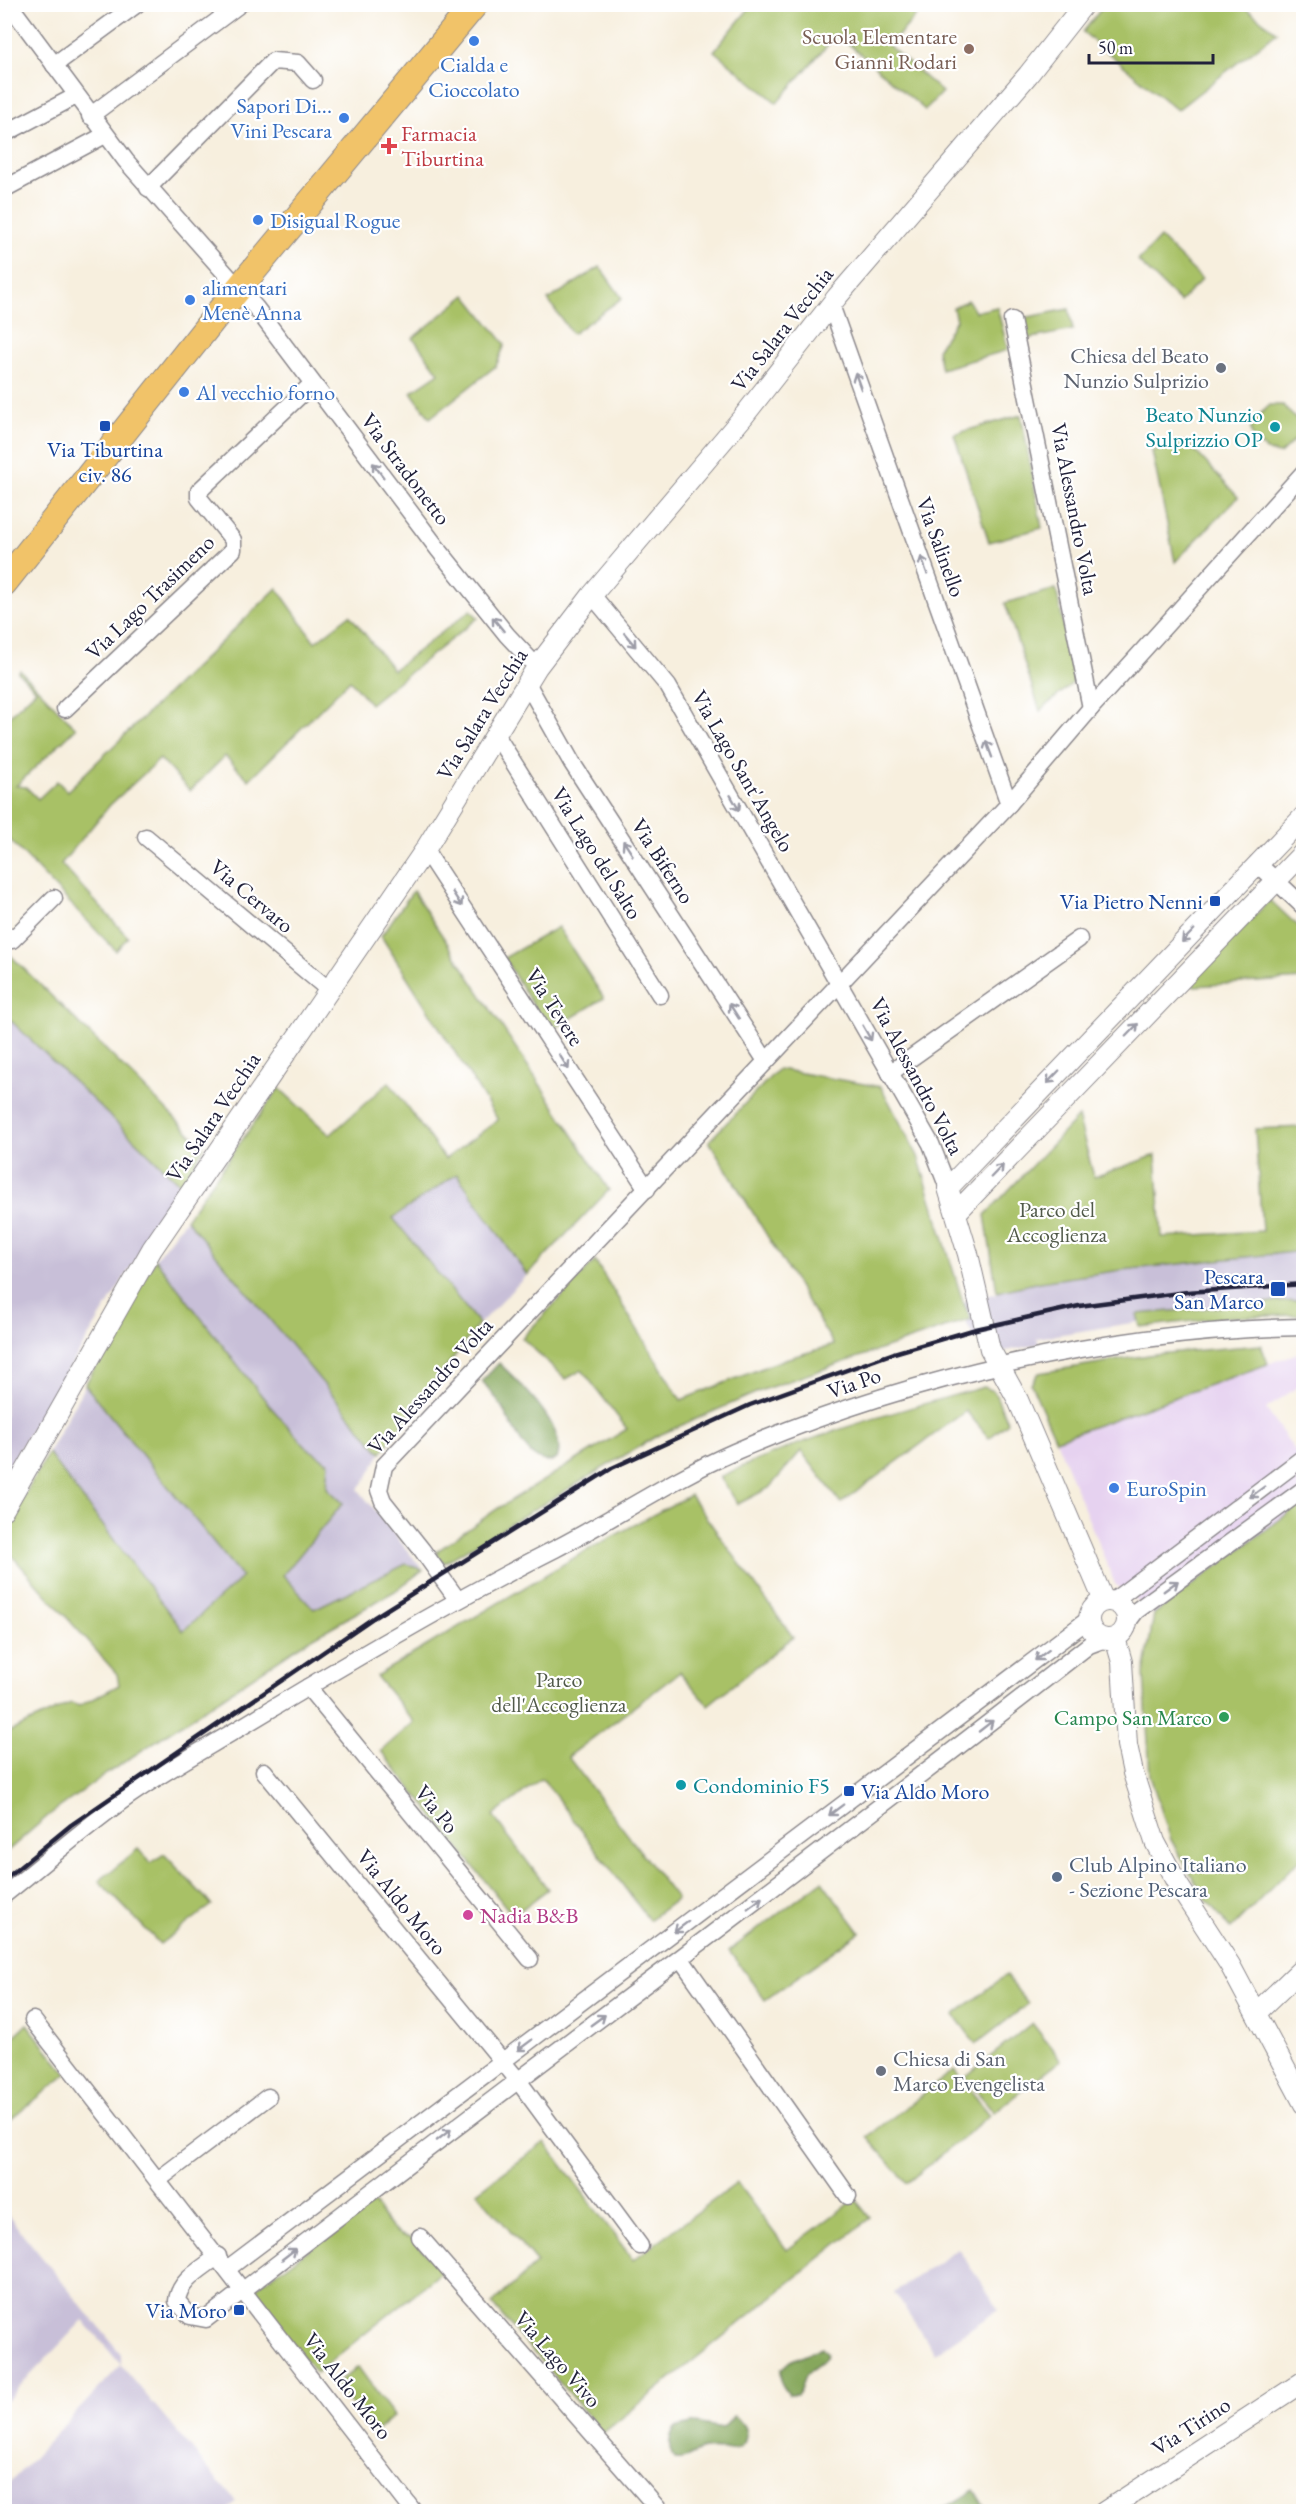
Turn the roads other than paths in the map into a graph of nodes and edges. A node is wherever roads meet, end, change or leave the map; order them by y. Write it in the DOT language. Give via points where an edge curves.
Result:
graph roads {
  1 [pos="9,4"];
  2 [pos="137,4"];
  3 [pos="240,4"];
  4 [pos="475,4"];
  5 [pos="1084,4"];
  6 [pos="54,65"];
  7 [pos="313,80"];
  8 [pos="76,96"];
  9 [pos="90,116"];
  10 [pos="4,134"];
  11 [pos="105,135"];
  12 [pos="148,188"];
  13 [pos="4,189"];
  14 [pos="237,290"];
  15 [pos="831,305"];
  16 [pos="1012,320"];
  17 [pos="312,384"];
  18 [pos="1304,472"];
  19 [pos="6,578"];
  20 [pos="592,595"];
  21 [pos="532,675"];
  22 [pos="1091,708"];
  23 [pos="64,709"];
  24 [pos="496,735"];
  25 [pos="1009,804"];
  26 [pos="1304,816"];
  27 [pos="146,837"];
  28 [pos="425,850"];
  29 [pos="1304,852"];
  30 [pos="1257,864"];
  31 [pos="1275,881"];
  32 [pos="54,898"];
  33 [pos="1304,908"];
  34 [pos="4,933"];
  35 [pos="1079,939"];
  36 [pos="838,982"];
  37 [pos="329,990"];
  38 [pos="660,995"];
  39 [pos="766,1061"];
  40 [pos="890,1072"];
  41 [pos="948,1188"];
  42 [pos="647,1189"];
  43 [pos="956,1213"];
  44 [pos="1304,1327"];
  45 [pos="1001,1367"];
  46 [pos="1304,1457"];
  47 [pos="1304,1489"];
  48 [pos="4,1509"];
  49 [pos="456,1599"];
  50 [pos="1108,1601"];
  51 [pos="1089,1619"];
  52 [pos="1116,1634"];
  53 [pos="308,1687"];
  54 [pos="264,1771"];
  55 [pos="4,1895"];
  56 [pos="530,1959"];
  57 [pos="681,1959"];
  58 [pos="1304,1967"];
  59 [pos="1256,2013"];
  60 [pos="33,2020"];
  61 [pos="503,2062"];
  62 [pos="517,2079"];
  63 [pos="268,2097"];
  64 [pos="1304,2103"];
  65 [pos="158,2180"];
  66 [pos="848,2196"];
  67 [pos="420,2237"];
  68 [pos="640,2246"];
  69 [pos="222,2262"];
  70 [pos="243,2290"];
  71 [pos="1301,2388"];
  72 [pos="414,2511"];
  73 [pos="660,2511"];
  74 [pos="1104,2511"];
  1 -- 6 [label="street, Via Stradonetto"];
  2 -- 6 [label="street"];
  3 -- 9 [label="street"];
  4 -- 14 [label="main road"];
  5 -- 15 [label="street, Via Salara Vecchia"];
  6 -- 8 [label="street, Via Stradonetto"];
  7 -- 12 [label="street" via="298,63 273,62"];
  8 -- 9 [label="street, Via Stradonetto"];
  8 -- 10 [label="street"];
  9 -- 11 [label="street, Via Stradonetto"];
  11 -- 12 [label="street, Via Stradonetto"];
  11 -- 13 [label="street"];
  12 -- 14 [label="street, Via Stradonetto"];
  14 -- 17 [label="street, Via Stradonetto" via="274,330"];
  14 -- 19 [label="main road"];
  15 -- 20 [label="street, Via Salara Vecchia" via="743,417"];
  25 -- 15 [label="street, Via Salinello, one-way"];
  16 -- 22 [label="street, Via Alessandro Volta"];
  21 -- 17 [label="street, Via Stradonetto, one-way" via="507,635"];
  17 -- 23 [label="street, Via Lago Trasimeno" via="199,491 199,498 233,540 233,550"];
  18 -- 22 [label="street, Via Alessandro Volta"];
  20 -- 21 [label="street, Via Salara Vecchia"];
  20 -- 36 [label="street, Via Lago Sant'Angelo, one-way" via="668,686"];
  21 -- 24 [label="street, Via Salara Vecchia"];
  39 -- 21 [label="street, Via Biferno, one-way" via="572,763"];
  22 -- 25 [label="street, Via Alessandro Volta"];
  24 -- 28 [label="street, Via Salara Vecchia"];
  24 -- 38 [label="street, Via Lago del Salto"];
  25 -- 36 [label="street, Via Alessandro Volta"];
  26 -- 30 [label="street"];
  27 -- 37 [label="street, Via Cervaro"];
  28 -- 37 [label="street, Via Salara Vecchia"];
  28 -- 42 [label="street, Via Tevere, one-way"];
  29 -- 31 [label="street"];
  30 -- 31 [label="street"];
  30 -- 41 [label="street, one-way"];
  31 -- 33 [label="street"];
  43 -- 31 [label="street, one-way"];
  32 -- 34 [label="street" via="12,940"];
  35 -- 40 [label="street"];
  36 -- 39 [label="street, Via Alessandro Volta"];
  36 -- 40 [label="street, Via Alessandro Volta, one-way"];
  37 -- 48 [label="street, Via Salara Vecchia" via="152,1249"];
  39 -- 42 [label="street, Via Alessandro Volta"];
  40 -- 41 [label="street, Via Alessandro Volta" via="931,1144"];
  41 -- 43 [label="street, Via Alessandro Volta"];
  42 -- 49 [label="street, Via Alessandro Volta" via="384,1467 379,1490 383,1501"];
  43 -- 45 [label="street, Via Alessandro Volta" via="989,1344"];
  44 -- 45 [label="street, Via Po" via="1144,1340"];
  45 -- 49 [label="street, Via Po" via="879,1396 732,1453"];
  45 -- 50 [label="street"];
  46 -- 50 [label="street, one-way"];
  52 -- 47 [label="street, one-way" via="1136,1611"];
  49 -- 53 [label="street"];
  50 -- 51 [label="street" via="1093,1607"];
  50 -- 52 [label="street" via="1126,1612"];
  51 -- 52 [label="street" via="1091,1630"];
  51 -- 61 [label="street, one-way"];
  57 -- 52 [label="street, one-way" via="1091,1644"];
  52 -- 59 [label="street" via="1129,1755 1155,1842"];
  53 -- 55 [label="street" via="129,1796"];
  53 -- 56 [label="street, Via Po"];
  54 -- 61 [label="street, Via Aldo Moro"];
  62 -- 57 [label="street, one-way"];
  57 -- 66 [label="street"];
  58 -- 59 [label="street"];
  59 -- 64 [label="street"];
  60 -- 65 [label="street, Via Aldo Moro"];
  61 -- 62 [label="street, Via Aldo Moro"];
  61 -- 69 [label="street"];
  62 -- 68 [label="street, Via Aldo Moro"];
  70 -- 62 [label="street, one-way"];
  63 -- 65 [label="street"];
  65 -- 69 [label="street, Via Aldo Moro"];
  67 -- 73 [label="street, Via Lago Vivo"];
  69 -- 70 [label="street, Via Aldo Moro"];
  69 -- 70 [label="street" via="185,2281 178,2290 177,2301 189,2316 206,2319"];
  70 -- 72 [label="street, Via Aldo Moro"];
  71 -- 74 [label="street, Via Tirino"];
}
